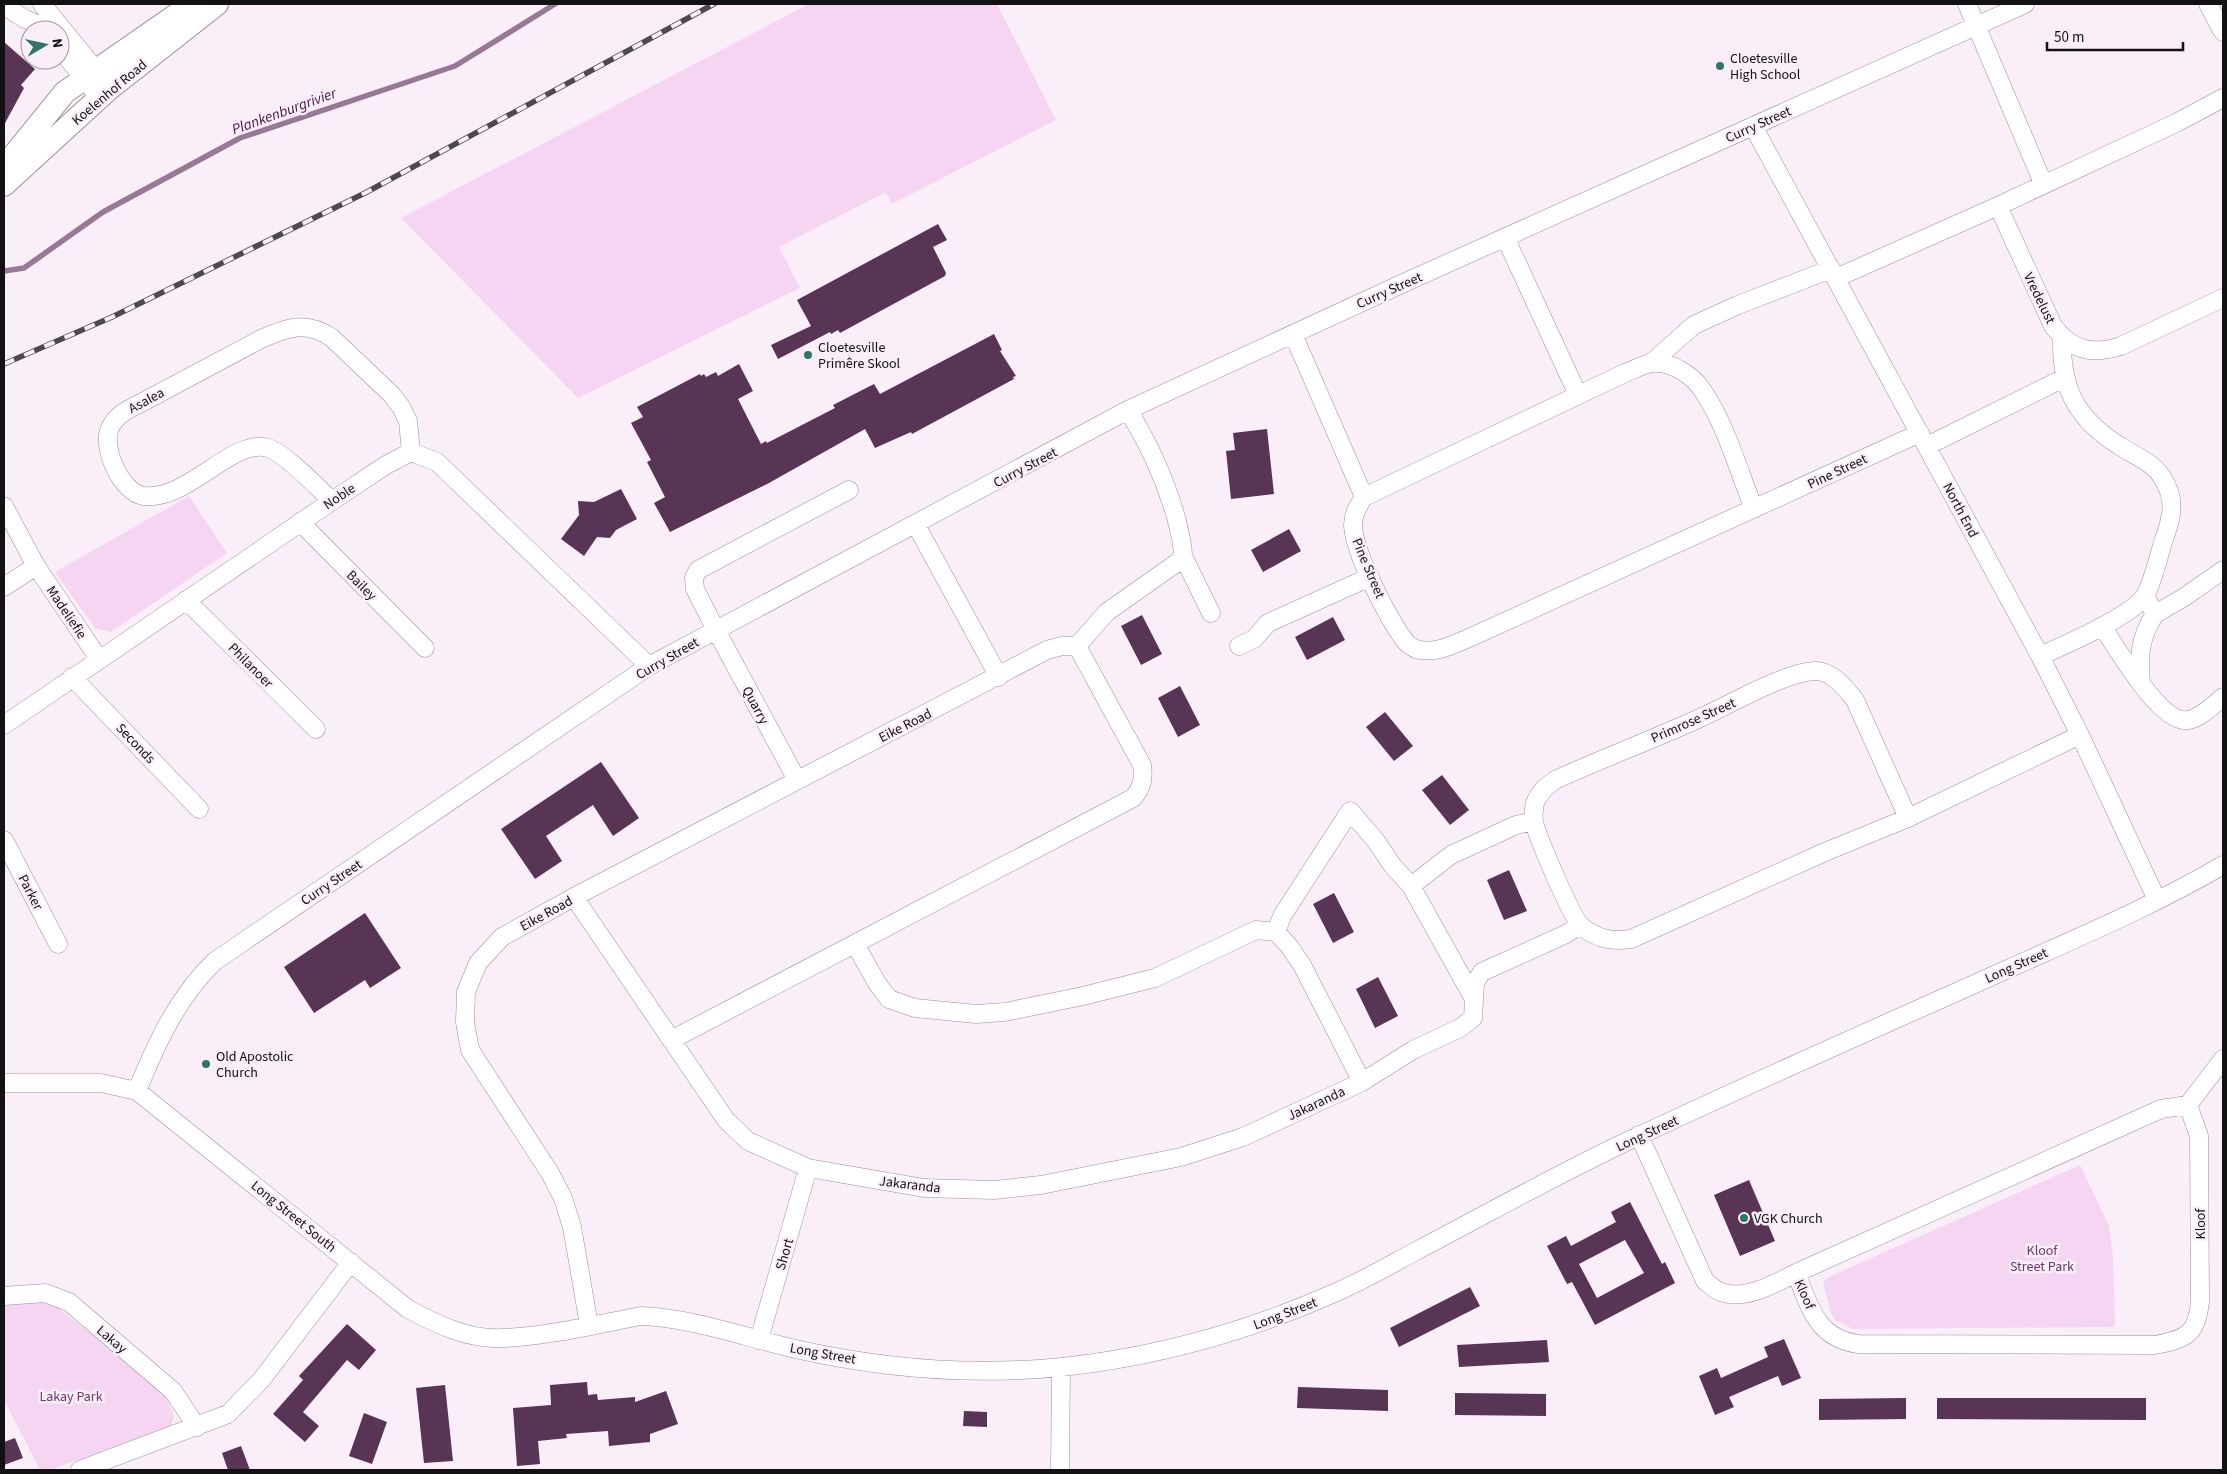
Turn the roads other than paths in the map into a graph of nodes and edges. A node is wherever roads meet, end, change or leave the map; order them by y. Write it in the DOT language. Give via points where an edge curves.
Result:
graph roads {
  1 [pos="21,4"];
  2 [pos="42,4"];
  3 [pos="192,4"];
  4 [pos="217,4"];
  5 [pos="1968,4"];
  6 [pos="2025,4"];
  7 [pos="2208,4"];
  8 [pos="4,6"];
  9 [pos="27,20"];
  10 [pos="36,20"];
  11 [pos="1976,25"];
  12 [pos="2223,32"];
  13 [pos="70,57"];
  14 [pos="90,73"];
  15 [pos="105,93"];
  16 [pos="2223,98"];
  17 [pos="1753,126"];
  18 [pos="4,167"];
  19 [pos="2043,183"];
  20 [pos="4,185"];
  21 [pos="1998,206"];
  22 [pos="1506,239"];
  23 [pos="1833,274"];
  24 [pos="2223,298"];
  25 [pos="1293,334"];
  26 [pos="2062,339"];
  27 [pos="1650,363"];
  28 [pos="2064,378"];
  29 [pos="1578,395"];
  30 [pos="1128,410"];
  31 [pos="1924,439"];
  32 [pos="411,452"];
  33 [pos="849,490"];
  34 [pos="1364,497"];
  35 [pos="332,501"];
  36 [pos="4,506"];
  37 [pos="1754,509"];
  38 [pos="300,522"];
  39 [pos="916,525"];
  40 [pos="1183,556"];
  41 [pos="36,566"];
  42 [pos="2223,570"];
  43 [pos="1370,577"];
  44 [pos="4,587"];
  45 [pos="2144,596"];
  46 [pos="186,600"];
  47 [pos="1211,612"];
  48 [pos="2155,614"];
  49 [pos="2102,626"];
  50 [pos="716,630"];
  51 [pos="1077,646"];
  52 [pos="1239,646"];
  53 [pos="425,648"];
  54 [pos="2040,656"];
  55 [pos="99,659"];
  56 [pos="649,666"];
  57 [pos="999,677"];
  58 [pos="72,678"];
  59 [pos="2141,685"];
  60 [pos="2223,697"];
  61 [pos="4,725"];
  62 [pos="316,730"];
  63 [pos="2080,736"];
  64 [pos="797,780"];
  65 [pos="199,809"];
  66 [pos="1908,818"];
  67 [pos="1534,821"];
  68 [pos="4,840"];
  69 [pos="2223,865"];
  70 [pos="1411,886"];
  71 [pos="574,897"];
  72 [pos="2157,900"];
  73 [pos="1580,925"];
  74 [pos="1276,932"];
  75 [pos="58,944"];
  76 [pos="855,944"];
  77 [pos="1474,999"];
  78 [pos="671,1040"];
  79 [pos="2223,1059"];
  80 [pos="1362,1082"];
  81 [pos="4,1083"];
  82 [pos="137,1091"];
  83 [pos="2188,1106"];
  84 [pos="1639,1135"];
  85 [pos="808,1168"];
  86 [pos="351,1262"];
  87 [pos="1796,1273"];
  88 [pos="4,1296"];
  89 [pos="589,1325"];
  90 [pos="760,1340"];
  91 [pos="1061,1367"];
  92 [pos="197,1427"];
  93 [pos="80,1470"];
  94 [pos="1060,1470"];
  1 -- 10 [label="street"];
  2 -- 14 [label="street"];
  3 -- 14 [label="main road, Koelenhof Road"];
  4 -- 15 [label="main road, Koelenhof Road"];
  5 -- 11 [label="street"];
  6 -- 11 [label="street, Curry Street"];
  7 -- 12 [label="street"];
  8 -- 9 [label="street"];
  11 -- 17 [label="street, Curry Street"];
  11 -- 19 [label="street"];
  13 -- 14 [label="street"];
  14 -- 15 [label="street"];
  14 -- 18 [label="main road, Koelenhof Road" via="65,92"];
  15 -- 20 [label="main road, Koelenhof Road"];
  16 -- 19 [label="street" via="2176,123"];
  17 -- 22 [label="street, Curry Street"];
  17 -- 23 [label="street, North End"];
  19 -- 21 [label="street"];
  21 -- 23 [label="street"];
  21 -- 26 [label="street, Vredelust" via="2045,311"];
  22 -- 25 [label="street, Curry Street"];
  22 -- 29 [label="street"];
  23 -- 27 [label="street" via="1738,306 1694,325"];
  23 -- 31 [label="street, North End"];
  24 -- 26 [label="street, Vredelust" via="2107,351 2078,348"];
  25 -- 30 [label="street, Curry Street"];
  25 -- 34 [label="street"];
  26 -- 28 [label="street"];
  27 -- 29 [label="street"];
  27 -- 37 [label="street" via="1676,368 1703,391"];
  28 -- 31 [label="street, Pine Street"];
  28 -- 45 [label="street" via="2091,426 2154,468 2170,494 2172,517"];
  29 -- 34 [label="street"];
  30 -- 39 [label="street, Curry Street"];
  30 -- 40 [label="street" via="1160,470 1177,523"];
  31 -- 37 [label="street, Pine Street"];
  31 -- 54 [label="street, North End"];
  32 -- 35 [label="street, Noble"];
  32 -- 35 [label="street, Asalea" via="408,421 392,394 331,337 306,326 281,330 261,339 139,404 120,415 108,434 111,457 122,480 134,493 142,496 160,495 180,488 231,456 256,447 268,447"];
  32 -- 56 [label="street" via="437,462"];
  33 -- 50 [label="street, Quarry" via="695,572 695,589"];
  34 -- 43 [label="street, Pine Street" via="1356,509 1353,524 1355,539"];
  35 -- 38 [label="street, Noble"];
  36 -- 41 [label="street, Madeliefie"];
  37 -- 43 [label="street, Pine Street" via="1440,650 1420,650 1406,643"];
  38 -- 46 [label="street, Noble"];
  38 -- 53 [label="street, Bailey"];
  39 -- 50 [label="street, Curry Street"];
  39 -- 57 [label="street"];
  40 -- 47 [label="street"];
  40 -- 51 [label="street" via="1107,612"];
  41 -- 44 [label="street"];
  41 -- 55 [label="street, Madeliefie"];
  42 -- 48 [label="street"];
  43 -- 52 [label="street" via="1268,623 1254,639"];
  45 -- 48 [label="street"];
  45 -- 49 [label="street"];
  46 -- 55 [label="street, Noble"];
  46 -- 62 [label="street, Philanoer"];
  48 -- 59 [label="street" via="2144,630 2139,662"];
  49 -- 54 [label="street"];
  49 -- 59 [label="street"];
  50 -- 56 [label="street, Curry Street"];
  50 -- 64 [label="street, Quarry"];
  51 -- 57 [label="street, Eike Road" via="1047,650"];
  51 -- 76 [label="street" via="1137,755 1143,773 1140,790 1119,806"];
  54 -- 63 [label="street, North End"];
  55 -- 58 [label="street, Noble"];
  56 -- 82 [label="street, Curry Street" via="215,961 196,978 176,1009"];
  57 -- 64 [label="street, Eike Road"];
  58 -- 61 [label="street, Noble"];
  58 -- 65 [label="street, Seconds"];
  59 -- 60 [label="street" via="2179,720 2198,716"];
  63 -- 66 [label="street"];
  63 -- 72 [label="street, North End"];
  64 -- 71 [label="street, Eike Road"];
  66 -- 67 [label="street, Primrose Street" via="1854,700 1833,678 1818,671 1797,673 1555,780 1542,791 1535,804"];
  66 -- 73 [label="street" via="1631,939 1599,938"];
  67 -- 70 [label="street" via="1516,825 1451,855"];
  67 -- 73 [label="street"];
  68 -- 75 [label="street, Parker"];
  69 -- 72 [label="street, Long Street"];
  70 -- 74 [label="street" via="1350,811 1282,916"];
  70 -- 77 [label="street"];
  71 -- 78 [label="street, Jakaranda"];
  71 -- 89 [label="street, Eike Road" via="502,937 478,963 466,992 465,1022 470,1050 563,1198 572,1227"];
  72 -- 84 [label="street, Long Street"];
  73 -- 77 [label="street" via="1482,972 1476,983"];
  74 -- 76 [label="street" via="1256,930 1155,978 1005,1012 976,1014 915,1008 889,1000"];
  74 -- 80 [label="street, Jakaranda" via="1302,966"];
  76 -- 78 [label="street"];
  77 -- 80 [label="street, Jakaranda" via="1473,1018 1466,1024 1413,1050"];
  78 -- 85 [label="street, Jakaranda" via="739,1135 756,1146"];
  79 -- 83 [label="street"];
  80 -- 85 [label="street, Jakaranda" via="1243,1137 1181,1157 1041,1185 994,1190 924,1188"];
  81 -- 82 [label="street, Long Street South" via="101,1083"];
  82 -- 86 [label="street, Long Street South"];
  83 -- 87 [label="street, Kloof" via="2161,1110"];
  83 -- 87 [label="street, Kloof" via="2199,1136 2200,1301 2196,1325 2187,1336 2176,1342 2155,1345 1843,1342 1822,1327"];
  84 -- 87 [label="street, Kloof" via="1705,1281 1719,1292 1733,1296 1772,1285"];
  84 -- 91 [label="street, Long Street" via="1338,1292 1281,1316 1222,1336 1148,1354"];
  85 -- 90 [label="street, Short"];
  86 -- 89 [label="street, Long Street South" via="408,1309 436,1324 468,1334 500,1338"];
  86 -- 92 [label="street" via="262,1379 228,1414"];
  88 -- 92 [label="street, Lakay" via="45,1293 69,1302 173,1391"];
  89 -- 90 [label="street, Long Street" via="641,1316 662,1317"];
  90 -- 91 [label="street, Long Street" via="823,1354 949,1370"];
  91 -- 94 [label="street"];
  92 -- 93 [label="street"];
}
